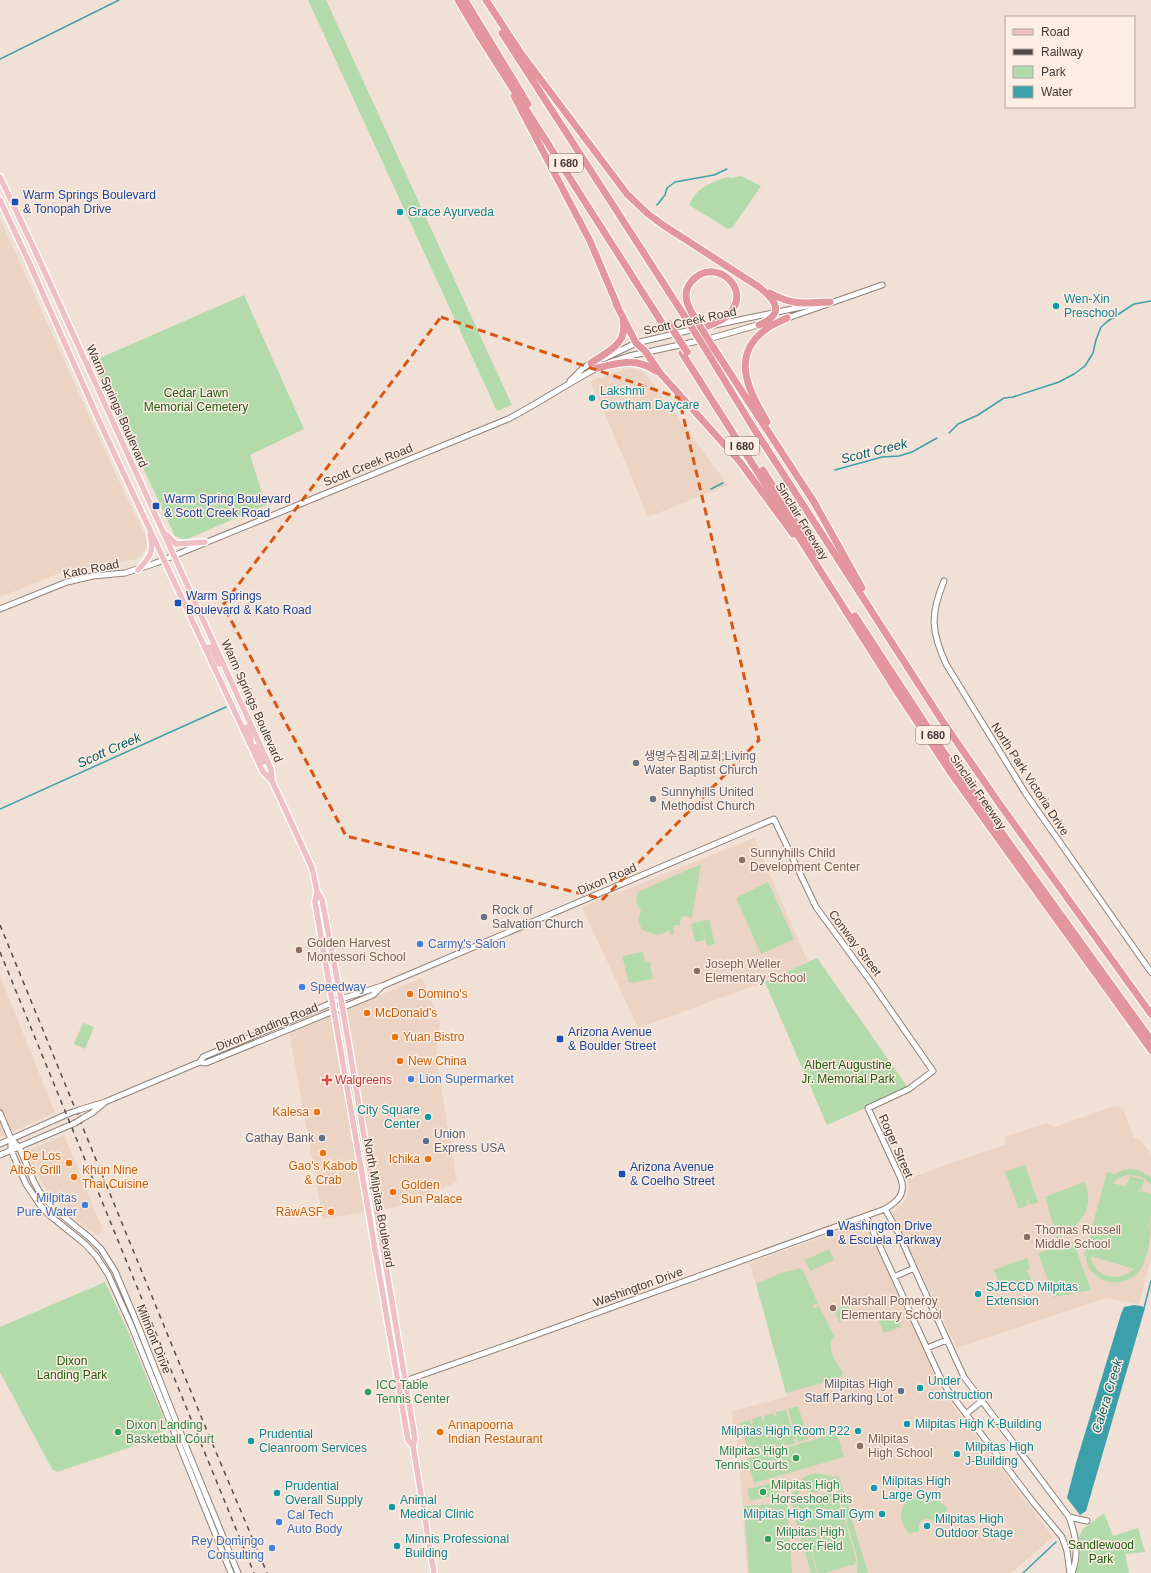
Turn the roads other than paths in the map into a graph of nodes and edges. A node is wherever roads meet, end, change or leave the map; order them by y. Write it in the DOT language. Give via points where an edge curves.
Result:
graph roads {
  1 [pos="458,0"];
  2 [pos="465,0"];
  3 [pos="485,0"];
  4 [pos="501,69"];
  5 [pos="0,177"];
  6 [pos="2,182"];
  7 [pos="0,200"];
  8 [pos="882,285"];
  9 [pos="760,287"];
  10 [pos="830,302"];
  11 [pos="616,304"];
  12 [pos="775,313"];
  13 [pos="787,318"];
  14 [pos="691,319"];
  15 [pos="667,325"];
  16 [pos="759,325"];
  17 [pos="705,327"];
  18 [pos="636,343"];
  19 [pos="709,348"];
  20 [pos="645,352"];
  21 [pos="591,363"];
  22 [pos="597,368"];
  23 [pos="660,373"];
  24 [pos="700,376"];
  25 [pos="565,386"];
  26 [pos="790,464"];
  27 [pos="147,521"];
  28 [pos="161,528"];
  29 [pos="205,542"];
  30 [pos="174,555"];
  31 [pos="164,559"];
  32 [pos="138,570"];
  33 [pos="944,581"];
  34 [pos="833,589"];
  35 [pos="869,606"];
  36 [pos="0,609"];
  37 [pos="205,648"];
  38 [pos="229,679"];
  39 [pos="234,690"];
  40 [pos="251,746"];
  41 [pos="271,773"];
  42 [pos="272,782"];
  43 [pos="774,819"];
  44 [pos="317,892"];
  45 [pos="1151,972"];
  46 [pos="382,986"];
  47 [pos="341,999"];
  48 [pos="333,1003"];
  49 [pos="342,1008"];
  50 [pos="334,1011"];
  51 [pos="1151,1014"];
  52 [pos="1151,1040"];
  53 [pos="1151,1050"];
  54 [pos="200,1062"];
  55 [pos="105,1102"];
  56 [pos="868,1108"];
  57 [pos="0,1113"];
  58 [pos="11,1139"];
  59 [pos="0,1144"];
  60 [pos="19,1147"];
  61 [pos="11,1150"];
  62 [pos="0,1155"];
  63 [pos="885,1209"];
  64 [pos="866,1216"];
  65 [pos="914,1268"];
  66 [pos="894,1277"];
  67 [pos="947,1340"];
  68 [pos="928,1348"];
  69 [pos="406,1380"];
  70 [pos="398,1383"];
  71 [pos="983,1400"];
  72 [pos="966,1414"];
  73 [pos="413,1446"];
  74 [pos="1069,1517"];
  75 [pos="1087,1521"];
  76 [pos="231,1573"];
  77 [pos="238,1573"];
  78 [pos="434,1573"];
  79 [pos="1071,1573"];
  1 -- 4 [label="highway, I 680"];
  2 -- 15 [label="highway, I 680"];
  3 -- 9 [label="highway" via="530,65 627,194 663,225"];
  3 -- 14 [label="highway, I 680" via="516,56"];
  4 -- 11 [label="highway" via="590,241"];
  4 -- 15 [label="highway, I 680"];
  5 -- 6 [label="main road, Warm Springs Boulevard"];
  6 -- 28 [label="main road, Warm Springs Boulevard"];
  7 -- 27 [label="main road, Warm Springs Boulevard"];
  8 -- 10 [label="street, Scott Creek Road"];
  9 -- 10 [label="highway" via="792,303"];
  9 -- 12 [label="highway" via="772,298"];
  10 -- 12 [label="street, Scott Creek Road"];
  10 -- 13 [label="street, Scott Creek Road"];
  11 -- 18 [label="highway"];
  11 -- 21 [label="highway" via="624,324 622,336 614,349"];
  12 -- 16 [label="highway"];
  12 -- 17 [label="street, Scott Creek Road"];
  13 -- 16 [label="street, Scott Creek Road"];
  13 -- 26 [label="highway" via="765,330 756,339 748,354 745,370 750,391"];
  14 -- 17 [label="highway" via="686,300 686,291 690,283 707,272 718,272 728,278 735,287 735,305 725,317"];
  14 -- 19 [label="highway, bridge"];
  15 -- 24 [label="highway, I 680"];
  16 -- 20 [label="street, Scott Creek Road"];
  17 -- 18 [label="street, Scott Creek Road"];
  18 -- 20 [label="highway"];
  18 -- 21 [label="street, Scott Creek Road"];
  19 -- 26 [label="highway"];
  19 -- 35 [label="highway, Sinclair Freeway / I 680" via="751,424"];
  20 -- 22 [label="street, Scott Creek Road"];
  20 -- 23 [label="highway"];
  21 -- 25 [label="street, Scott Creek Road"];
  22 -- 23 [label="highway" via="637,362"];
  22 -- 25 [label="street, Scott Creek Road"];
  23 -- 34 [label="highway" via="740,462"];
  24 -- 34 [label="highway, Sinclair Freeway / I 680"];
  24 -- 52 [label="highway, I 680" via="731,419 943,751"];
  25 -- 29 [label="street, Scott Creek Road" via="535,406 508,419"];
  26 -- 35 [label="highway" via="832,532"];
  27 -- 31 [label="main road, Warm Springs Boulevard"];
  27 -- 32 [label="main road" via="152,544 151,554"];
  28 -- 29 [label="main road" via="176,544"];
  28 -- 30 [label="main road, Warm Springs Boulevard"];
  29 -- 30 [label="street, Scott Creek Road"];
  30 -- 31 [label="street, Kato Road"];
  30 -- 38 [label="main road, Warm Springs Boulevard"];
  31 -- 32 [label="street, Kato Road"];
  31 -- 37 [label="main road, Warm Springs Boulevard"];
  32 -- 36 [label="street, Kato Road" via="67,582"];
  33 -- 45 [label="street, North Park Victoria Drive" via="936,600 934,622 937,644 946,664 1026,794"];
  34 -- 53 [label="highway, Sinclair Freeway / I 680" via="953,776"];
  35 -- 51 [label="highway, Sinclair Freeway / I 680" via="970,762"];
  37 -- 38 [label="main road" via="211,647"];
  37 -- 40 [label="main road, Warm Springs Boulevard"];
  38 -- 39 [label="main road, Warm Springs Boulevard"];
  39 -- 40 [label="main road" via="234,698 250,731"];
  39 -- 41 [label="main road, Warm Springs Boulevard"];
  40 -- 41 [label="main road" via="256,747"];
  40 -- 42 [label="main road, Warm Springs Boulevard" via="263,772"];
  41 -- 42 [label="main road, Warm Springs Boulevard"];
  42 -- 44 [label="main road, North Milpitas Boulevard" via="312,868"];
  43 -- 46 [label="street, Dixon Road"];
  43 -- 56 [label="street, Conway Street" via="816,907 933,1071 909,1089"];
  44 -- 47 [label="main road, North Milpitas Boulevard" via="322,900"];
  44 -- 48 [label="main road, North Milpitas Boulevard" via="315,902"];
  46 -- 47 [label="street, Dixon Road"];
  46 -- 49 [label="street, Dixon Road" via="373,995"];
  47 -- 48 [label="street, Dixon Road"];
  47 -- 49 [label="main road, North Milpitas Boulevard"];
  48 -- 50 [label="main road, North Milpitas Boulevard"];
  48 -- 54 [label="street, Dixon Landing Road" via="204,1057"];
  49 -- 50 [label="street, Dixon Landing Road"];
  49 -- 69 [label="main road, North Milpitas Boulevard"];
  50 -- 54 [label="street, Dixon Landing Road" via="206,1063"];
  50 -- 70 [label="main road, North Milpitas Boulevard"];
  54 -- 55 [label="street, Dixon Landing Road"];
  55 -- 58 [label="street, Dixon Landing Road, bridge" via="70,1113"];
  55 -- 60 [label="street, Dixon Landing Road, bridge" via="84,1118"];
  56 -- 63 [label="street, Roger Street" via="903,1186 898,1200"];
  57 -- 58 [label="street, Milmont Drive"];
  58 -- 59 [label="street, Dixon Landing Road"];
  58 -- 60 [label="street, Milmont Drive"];
  58 -- 61 [label="street, Milmont Drive"];
  60 -- 61 [label="street, Dixon Landing Road"];
  60 -- 77 [label="street, Milmont Drive" via="39,1191 53,1208 90,1238 114,1271"];
  61 -- 62 [label="street, Dixon Landing Road"];
  61 -- 76 [label="street, Milmont Drive" via="26,1184 40,1205 85,1244 108,1274"];
  63 -- 64 [label="street, Washington Drive"];
  63 -- 65 [label="street"];
  64 -- 66 [label="street"];
  64 -- 69 [label="street, Washington Drive"];
  65 -- 66 [label="street"];
  65 -- 67 [label="street"];
  66 -- 68 [label="street"];
  67 -- 68 [label="street"];
  67 -- 71 [label="street" via="964,1377"];
  68 -- 72 [label="street" via="939,1375"];
  69 -- 70 [label="street, Washington Drive"];
  69 -- 73 [label="main road, North Milpitas Boulevard" via="415,1439"];
  70 -- 73 [label="main road, North Milpitas Boulevard" via="408,1440"];
  71 -- 72 [label="street"];
  71 -- 74 [label="street"];
  72 -- 79 [label="street" via="1062,1537"];
  73 -- 78 [label="main road, North Milpitas Boulevard"];
  74 -- 75 [label="street"];
  74 -- 79 [label="street" via="1074,1530 1076,1550"];
}
